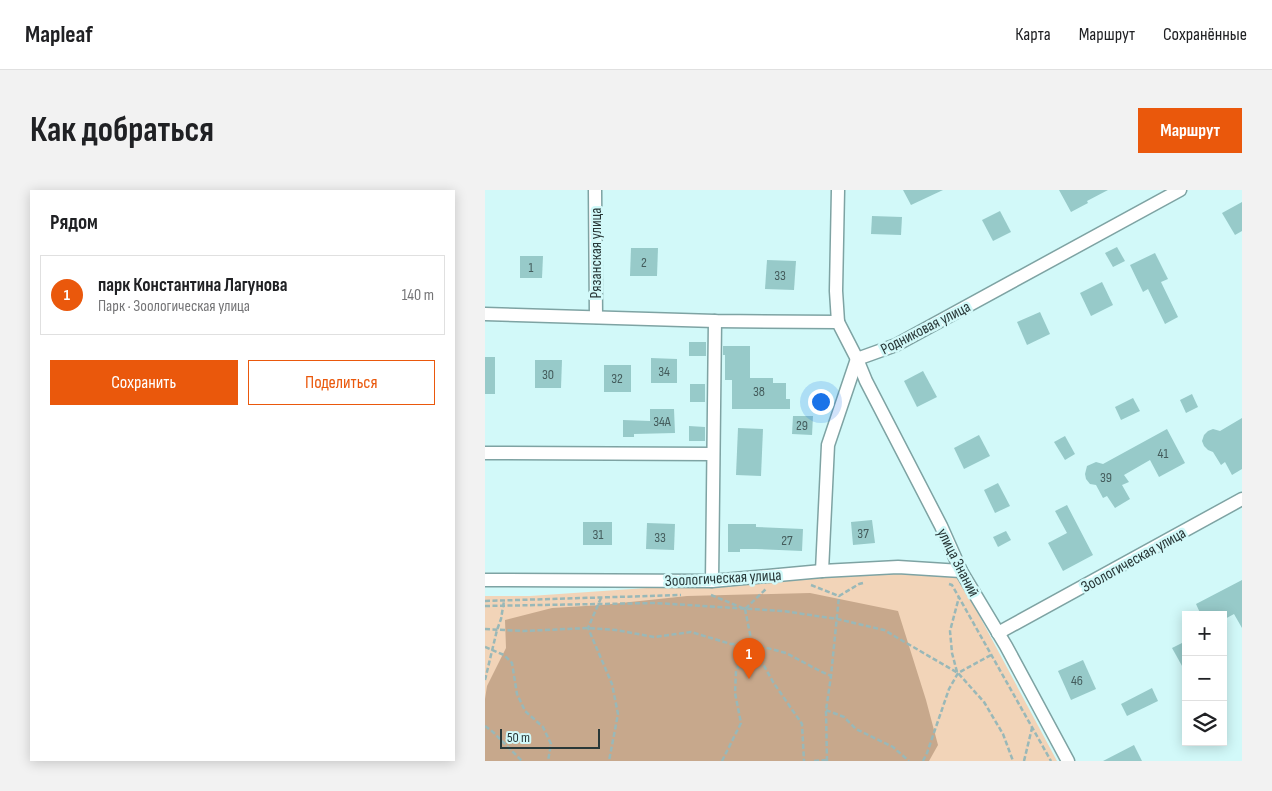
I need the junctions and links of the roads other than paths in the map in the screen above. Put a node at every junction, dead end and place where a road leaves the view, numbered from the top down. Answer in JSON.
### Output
{"nodes":[{"id":1,"x":595,"y":190,"type":"edge"},
{"id":2,"x":838,"y":190,"type":"edge"},
{"id":3,"x":1179,"y":190,"type":"edge"},
{"id":4,"x":485,"y":314,"type":"edge"},
{"id":5,"x":596,"y":317,"type":"junction"},
{"id":6,"x":715,"y":321,"type":"junction"},
{"id":7,"x":838,"y":322,"type":"junction"},
{"id":8,"x":857,"y":359,"type":"junction"},
{"id":9,"x":485,"y":453,"type":"edge"},
{"id":10,"x":713,"y":454,"type":"junction"},
{"id":11,"x":1242,"y":500,"type":"edge"},
{"id":12,"x":822,"y":571,"type":"junction"},
{"id":13,"x":961,"y":572,"type":"junction"},
{"id":14,"x":485,"y":580,"type":"edge"},
{"id":15,"x":712,"y":581,"type":"junction"},
{"id":16,"x":998,"y":633,"type":"junction"},
{"id":17,"x":1068,"y":761,"type":"edge"}],
"edges":[{"from":1,"to":5,"type":"street","name":"Рязанская улица"},
{"from":2,"to":7,"type":"street"},
{"from":3,"to":8,"type":"street","name":"Родниковая улица"},
{"from":4,"to":5,"type":"street"},
{"from":5,"to":6,"type":"street"},
{"from":6,"to":7,"type":"street"},
{"from":6,"to":10,"type":"street"},
{"from":7,"to":8,"type":"street"},
{"from":8,"to":12,"type":"street"},
{"from":8,"to":13,"type":"street","name":"улица Знаний"},
{"from":9,"to":10,"type":"street"},
{"from":10,"to":15,"type":"street"},
{"from":11,"to":16,"type":"street","name":"Зоологическая улица"},
{"from":12,"to":13,"type":"street","name":"Зоологическая улица"},
{"from":12,"to":15,"type":"street","name":"Зоологическая улица"},
{"from":13,"to":16,"type":"street","name":"улица Знаний"},
{"from":14,"to":15,"type":"street","name":"Зоологическая улица"},
{"from":16,"to":17,"type":"street","name":"улица Знаний"}]}
